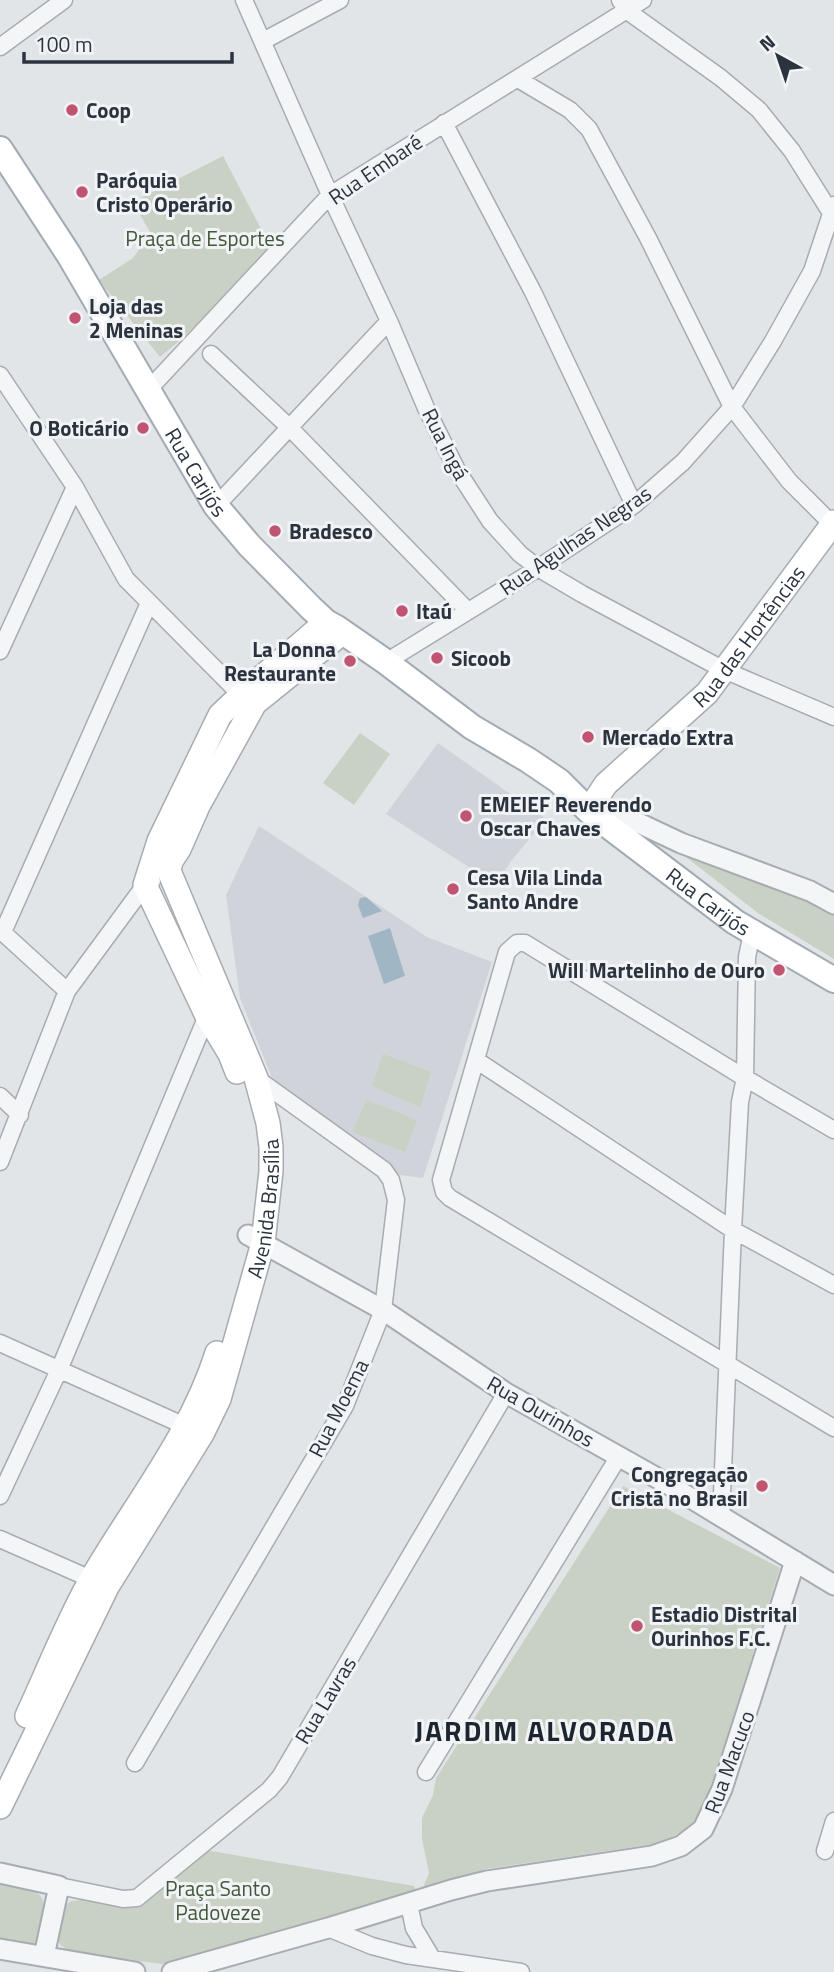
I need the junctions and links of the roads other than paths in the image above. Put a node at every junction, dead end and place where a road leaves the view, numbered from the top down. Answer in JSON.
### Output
{"nodes":[{"id":1,"x":64,"y":0,"type":"edge"},
{"id":2,"x":244,"y":0,"type":"edge"},
{"id":3,"x":340,"y":0,"type":"edge"},
{"id":4,"x":643,"y":0,"type":"edge"},
{"id":5,"x":623,"y":5,"type":"edge"},
{"id":6,"x":263,"y":41,"type":"junction"},
{"id":7,"x":0,"y":47,"type":"edge"},
{"id":8,"x":518,"y":79,"type":"junction"},
{"id":9,"x":444,"y":123,"type":"junction"},
{"id":10,"x":0,"y":149,"type":"edge"},
{"id":11,"x":330,"y":195,"type":"junction"},
{"id":12,"x":833,"y":209,"type":"edge"},
{"id":13,"x":389,"y":321,"type":"junction"},
{"id":14,"x":211,"y":355,"type":"dead end"},
{"id":15,"x":0,"y":375,"type":"edge"},
{"id":16,"x":149,"y":389,"type":"junction"},
{"id":17,"x":732,"y":407,"type":"junction"},
{"id":18,"x":289,"y":428,"type":"junction"},
{"id":19,"x":75,"y":487,"type":"junction"},
{"id":20,"x":634,"y":505,"type":"junction"},
{"id":21,"x":216,"y":506,"type":"junction"},
{"id":22,"x":833,"y":524,"type":"edge"},
{"id":23,"x":538,"y":568,"type":"junction"},
{"id":24,"x":149,"y":603,"type":"junction"},
{"id":25,"x":468,"y":611,"type":"junction"},
{"id":26,"x":334,"y":628,"type":"junction"},
{"id":27,"x":0,"y":651,"type":"edge"},
{"id":28,"x":386,"y":662,"type":"junction"},
{"id":29,"x":724,"y":670,"type":"junction"},
{"id":30,"x":248,"y":699,"type":"junction"},
{"id":31,"x":834,"y":717,"type":"edge"},
{"id":32,"x":592,"y":807,"type":"junction"},
{"id":33,"x":169,"y":871,"type":"junction"},
{"id":34,"x":145,"y":885,"type":"junction"},
{"id":35,"x":834,"y":904,"type":"edge"},
{"id":36,"x":1,"y":931,"type":"edge"},
{"id":37,"x":752,"y":933,"type":"junction"},
{"id":38,"x":834,"y":980,"type":"edge"},
{"id":39,"x":219,"y":990,"type":"junction"},
{"id":40,"x":67,"y":991,"type":"junction"},
{"id":41,"x":207,"y":1016,"type":"junction"},
{"id":42,"x":197,"y":1044,"type":"junction"},
{"id":43,"x":230,"y":1054,"type":"junction"},
{"id":44,"x":476,"y":1060,"type":"junction"},
{"id":45,"x":745,"y":1078,"type":"junction"},
{"id":46,"x":256,"y":1079,"type":"junction"},
{"id":47,"x":0,"y":1096,"type":"edge"},
{"id":48,"x":20,"y":1115,"type":"junction"},
{"id":49,"x":834,"y":1130,"type":"edge"},
{"id":50,"x":0,"y":1162,"type":"edge"},
{"id":51,"x":733,"y":1230,"type":"junction"},
{"id":52,"x":255,"y":1239,"type":"junction"},
{"id":53,"x":834,"y":1285,"type":"edge"},
{"id":54,"x":383,"y":1310,"type":"junction"},
{"id":55,"x":0,"y":1343,"type":"edge"},
{"id":56,"x":729,"y":1367,"type":"junction"},
{"id":57,"x":60,"y":1370,"type":"junction"},
{"id":58,"x":506,"y":1393,"type":"junction"},
{"id":59,"x":834,"y":1428,"type":"edge"},
{"id":60,"x":194,"y":1430,"type":"junction"},
{"id":61,"x":619,"y":1456,"type":"junction"},
{"id":62,"x":0,"y":1496,"type":"edge"},
{"id":63,"x":721,"y":1518,"type":"junction"},
{"id":64,"x":0,"y":1539,"type":"edge"},
{"id":65,"x":795,"y":1561,"type":"junction"},
{"id":66,"x":99,"y":1583,"type":"junction"},
{"id":67,"x":834,"y":1585,"type":"edge"},
{"id":68,"x":135,"y":1763,"type":"dead end"},
{"id":69,"x":0,"y":1772,"type":"edge"},
{"id":70,"x":426,"y":1772,"type":"dead end"},
{"id":71,"x":0,"y":1807,"type":"edge"},
{"id":72,"x":834,"y":1821,"type":"edge"},
{"id":73,"x":825,"y":1851,"type":"dead end"},
{"id":74,"x":0,"y":1873,"type":"edge"},
{"id":75,"x":59,"y":1886,"type":"junction"},
{"id":76,"x":409,"y":1903,"type":"junction"},
{"id":77,"x":328,"y":1928,"type":"junction"},
{"id":78,"x":0,"y":1949,"type":"edge"},
{"id":79,"x":44,"y":1956,"type":"junction"},
{"id":80,"x":432,"y":1958,"type":"junction"},
{"id":81,"x":200,"y":1969,"type":"edge"},
{"id":82,"x":135,"y":1972,"type":"edge"},
{"id":83,"x":172,"y":1972,"type":"edge"},
{"id":84,"x":521,"y":1972,"type":"edge"}],
"edges":[{"from":1,"to":7,"type":"street"},
{"from":2,"to":6,"type":"street","name":"Rua Ingá"},
{"from":3,"to":6,"type":"street"},
{"from":4,"to":5,"type":"street","name":"Rua Embaré"},
{"from":5,"to":8,"type":"street","name":"Rua Embaré"},
{"from":5,"to":12,"type":"street"},
{"from":6,"to":11,"type":"street","name":"Rua Ingá"},
{"from":8,"to":9,"type":"street","name":"Rua Embaré"},
{"from":8,"to":17,"type":"street"},
{"from":9,"to":11,"type":"street","name":"Rua Embaré"},
{"from":9,"to":20,"type":"street"},
{"from":10,"to":16,"type":"main road","name":"Rua Carijós"},
{"from":11,"to":13,"type":"street","name":"Rua Ingá"},
{"from":11,"to":16,"type":"street","name":"Rua Embaré"},
{"from":12,"to":17,"type":"street","name":"Rua Agulhas Negras"},
{"from":13,"to":18,"type":"street"},
{"from":13,"to":23,"type":"street","name":"Rua Ingá"},
{"from":14,"to":18,"type":"street"},
{"from":15,"to":19,"type":"street"},
{"from":16,"to":21,"type":"main road","name":"Rua Carijós"},
{"from":17,"to":20,"type":"street","name":"Rua Agulhas Negras"},
{"from":17,"to":22,"type":"street"},
{"from":18,"to":21,"type":"street"},
{"from":18,"to":25,"type":"street"},
{"from":19,"to":24,"type":"street"},
{"from":19,"to":27,"type":"street"},
{"from":20,"to":23,"type":"street","name":"Rua Agulhas Negras"},
{"from":21,"to":26,"type":"main road","name":"Rua Carijós"},
{"from":22,"to":29,"type":"main road","name":"Rua das Hortências"},
{"from":23,"to":25,"type":"street","name":"Rua Agulhas Negras"},
{"from":23,"to":29,"type":"street","name":"Rua Ingá"},
{"from":24,"to":30,"type":"street"},
{"from":24,"to":36,"type":"street"},
{"from":25,"to":28,"type":"street","name":"Rua Agulhas Negras"},
{"from":26,"to":28,"type":"main road","name":"Rua Carijós"},
{"from":26,"to":30,"type":"main road"},
{"from":28,"to":32,"type":"main road","name":"Rua Carijós"},
{"from":29,"to":31,"type":"street","name":"Rua Ingá"},
{"from":29,"to":32,"type":"main road","name":"Rua das Hortências"},
{"from":30,"to":33,"type":"main road"},
{"from":30,"to":34,"type":"main road"},
{"from":32,"to":35,"type":"street","name":"Rua Carijós"},
{"from":32,"to":37,"type":"main road","name":"Rua Carijós"},
{"from":33,"to":34,"type":"street"},
{"from":33,"to":39,"type":"main road","name":"Avenida Brasília"},
{"from":34,"to":40,"type":"street"},
{"from":34,"to":41,"type":"main road","name":"Avenida Brasília"},
{"from":36,"to":40,"type":"street"},
{"from":37,"to":38,"type":"main road","name":"Rua Carijós"},
{"from":37,"to":45,"type":"street"},
{"from":39,"to":41,"type":"street"},
{"from":39,"to":46,"type":"main road","name":"Avenida Brasília"},
{"from":40,"to":48,"type":"street"},
{"from":41,"to":42,"type":"street"},
{"from":41,"to":43,"type":"main road","name":"Avenida Brasília"},
{"from":42,"to":43,"type":"street"},
{"from":42,"to":57,"type":"street"},
{"from":43,"to":52,"type":"main road","name":"Avenida Brasília"},
{"from":44,"to":45,"type":"street"},
{"from":44,"to":51,"type":"street"},
{"from":44,"to":56,"type":"street"},
{"from":45,"to":49,"type":"street"},
{"from":45,"to":51,"type":"street"},
{"from":46,"to":52,"type":"main road","name":"Avenida Brasília"},
{"from":46,"to":54,"type":"street","name":"Rua Moema"},
{"from":47,"to":48,"type":"street"},
{"from":48,"to":50,"type":"street"},
{"from":51,"to":53,"type":"street"},
{"from":51,"to":56,"type":"street"},
{"from":52,"to":54,"type":"street","name":"Rua Ourinhos"},
{"from":52,"to":60,"type":"main road","name":"Avenida Brasília"},
{"from":54,"to":58,"type":"street","name":"Rua Ourinhos"},
{"from":54,"to":68,"type":"street","name":"Rua Moema"},
{"from":55,"to":57,"type":"street"},
{"from":56,"to":59,"type":"street"},
{"from":56,"to":63,"type":"street"},
{"from":57,"to":60,"type":"street"},
{"from":57,"to":62,"type":"street"},
{"from":58,"to":61,"type":"street","name":"Rua Ourinhos"},
{"from":58,"to":75,"type":"street","name":"Rua Lavras"},
{"from":60,"to":66,"type":"main road","name":"Avenida Brasília"},
{"from":61,"to":63,"type":"street","name":"Rua Ourinhos"},
{"from":61,"to":70,"type":"street"},
{"from":63,"to":65,"type":"street","name":"Rua Ourinhos"},
{"from":64,"to":66,"type":"street"},
{"from":65,"to":67,"type":"street","name":"Rua Ourinhos"},
{"from":65,"to":76,"type":"street","name":"Rua Macuco"},
{"from":66,"to":69,"type":"main road","name":"Avenida Brasília"},
{"from":66,"to":71,"type":"main road","name":"Avenida Brasília"},
{"from":72,"to":73,"type":"street"},
{"from":74,"to":75,"type":"street","name":"Rua Lavras"},
{"from":75,"to":79,"type":"street"},
{"from":76,"to":77,"type":"street","name":"Rua Macuco"},
{"from":76,"to":80,"type":"street"},
{"from":77,"to":80,"type":"street"},
{"from":77,"to":81,"type":"street","name":"Rua Macuco"},
{"from":78,"to":79,"type":"street"},
{"from":79,"to":82,"type":"street"},
{"from":80,"to":84,"type":"street"},
{"from":81,"to":83,"type":"street","name":"Rua Macuco"}]}
